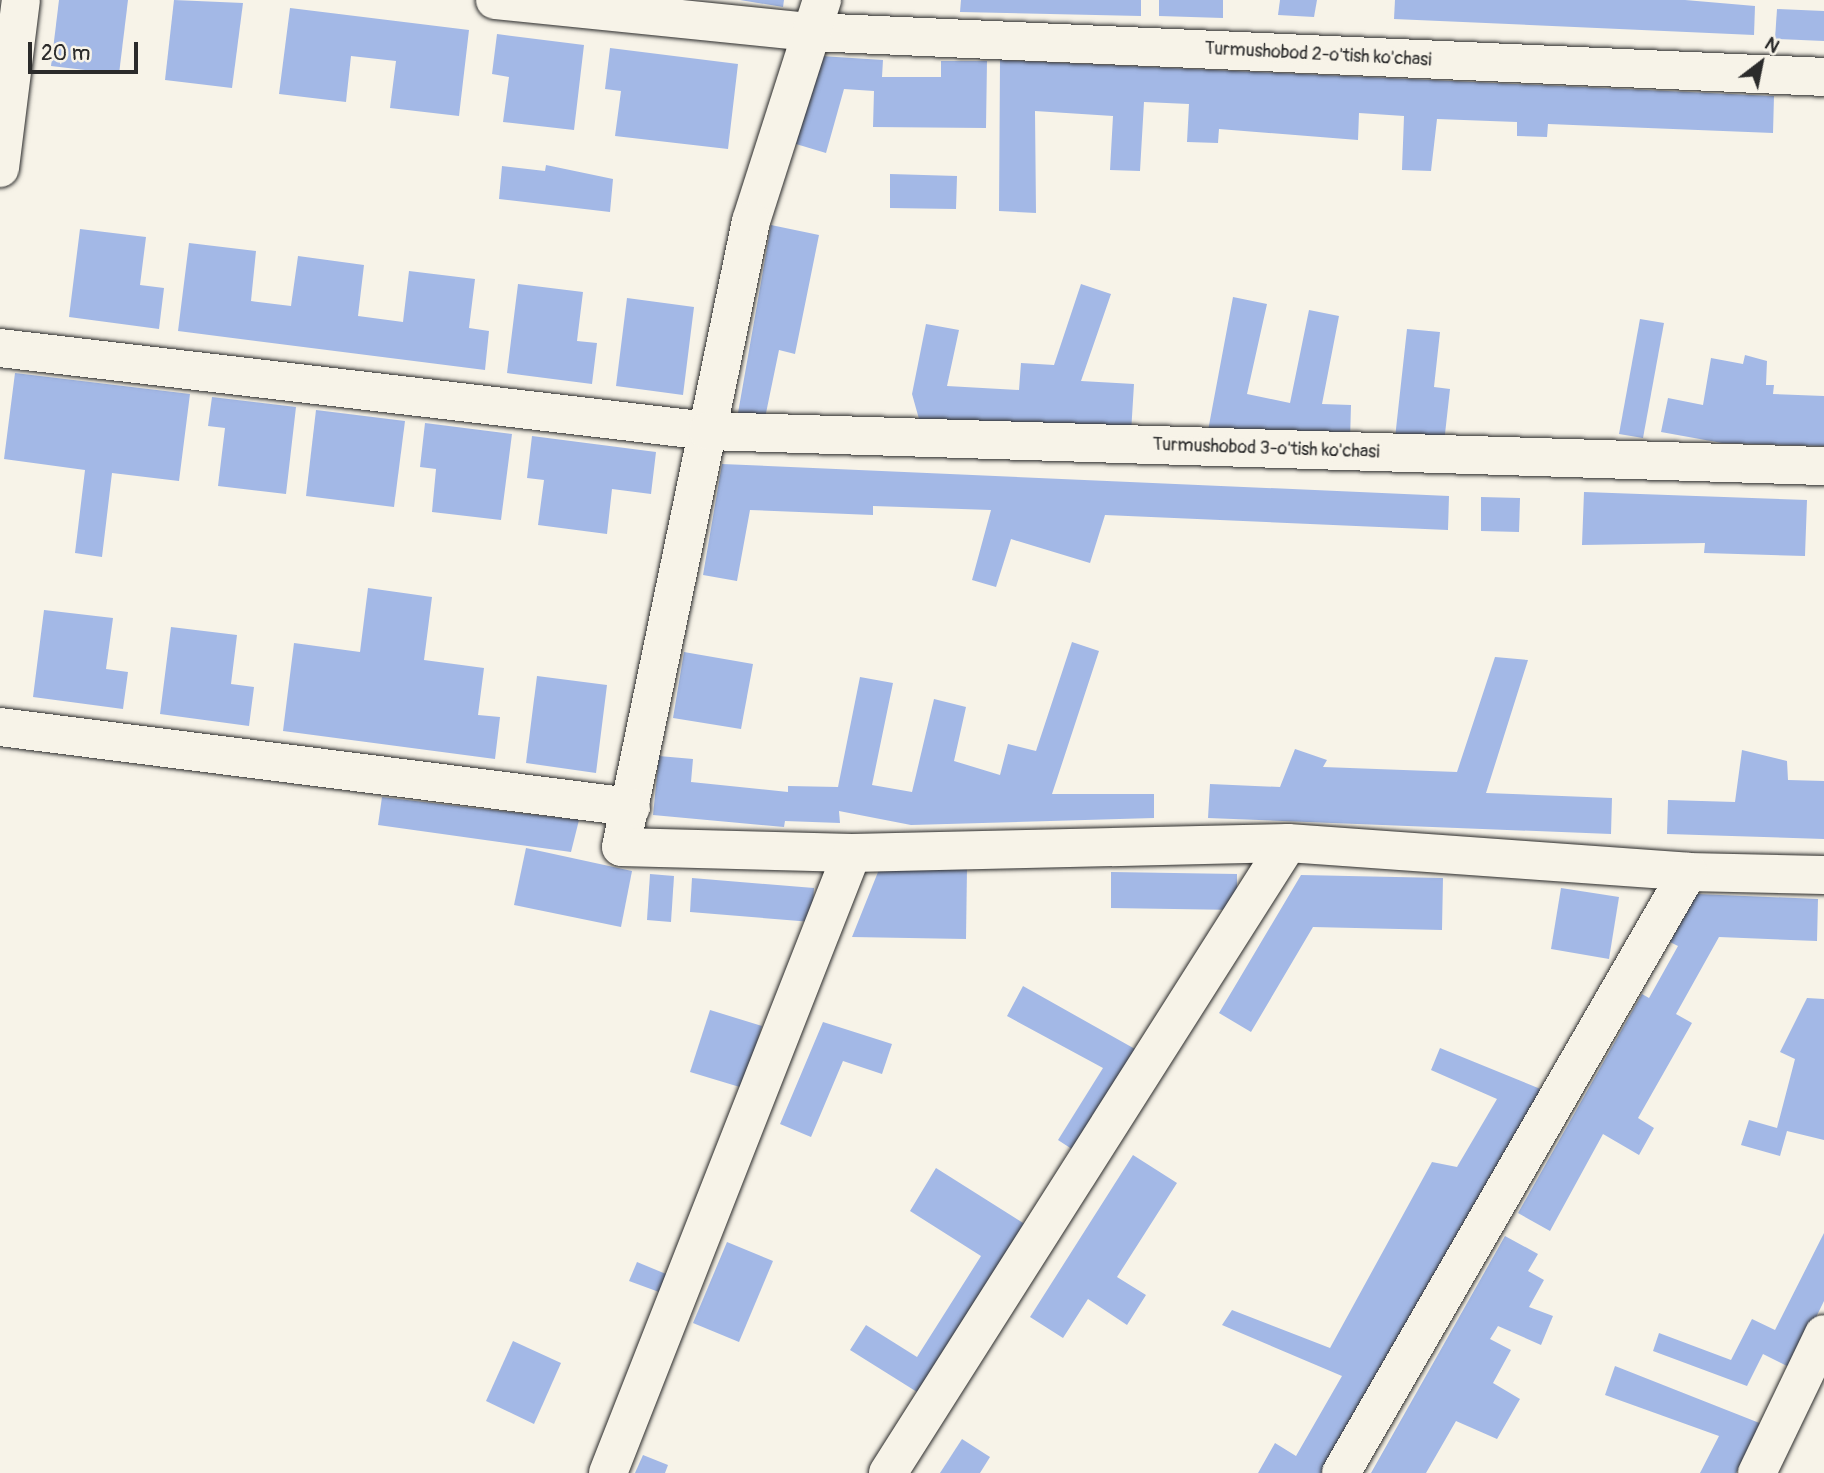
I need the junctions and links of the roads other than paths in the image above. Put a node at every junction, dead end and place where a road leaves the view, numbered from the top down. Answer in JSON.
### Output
{"nodes":[{"id":1,"x":21,"y":0,"type":"edge"},
{"id":2,"x":495,"y":0,"type":"edge"},
{"id":3,"x":817,"y":16,"type":"edge"},
{"id":4,"x":1824,"y":78,"type":"edge"},
{"id":5,"x":0,"y":168,"type":"edge"},
{"id":6,"x":0,"y":348,"type":"edge"},
{"id":7,"x":708,"y":431,"type":"junction"},
{"id":8,"x":1824,"y":467,"type":"edge"},
{"id":9,"x":0,"y":727,"type":"edge"},
{"id":10,"x":631,"y":807,"type":"junction"},
{"id":11,"x":1288,"y":843,"type":"junction"},
{"id":12,"x":852,"y":853,"type":"junction"},
{"id":13,"x":1688,"y":872,"type":"junction"},
{"id":14,"x":1824,"y":875,"type":"edge"},
{"id":15,"x":1824,"y":1334,"type":"edge"},
{"id":16,"x":608,"y":1473,"type":"edge"},
{"id":17,"x":888,"y":1473,"type":"edge"},
{"id":18,"x":1341,"y":1473,"type":"edge"},
{"id":19,"x":1757,"y":1473,"type":"edge"}],
"edges":[{"from":1,"to":5,"type":"street"},
{"from":2,"to":3,"type":"street","name":"Turmushobod 2-o'tish ko'chasi"},
{"from":3,"to":4,"type":"street","name":"Turmushobod 2-o'tish ko'chasi"},
{"from":3,"to":7,"type":"street"},
{"from":6,"to":7,"type":"street","name":"Turmushobod 3-o'tish ko'chasi"},
{"from":7,"to":8,"type":"street","name":"Turmushobod 3-o'tish ko'chasi"},
{"from":7,"to":10,"type":"street"},
{"from":9,"to":10,"type":"street"},
{"from":10,"to":12,"type":"street"},
{"from":11,"to":12,"type":"street"},
{"from":11,"to":13,"type":"street"},
{"from":11,"to":17,"type":"street"},
{"from":12,"to":16,"type":"street"},
{"from":13,"to":14,"type":"street"},
{"from":13,"to":18,"type":"street"},
{"from":15,"to":19,"type":"street"}]}
